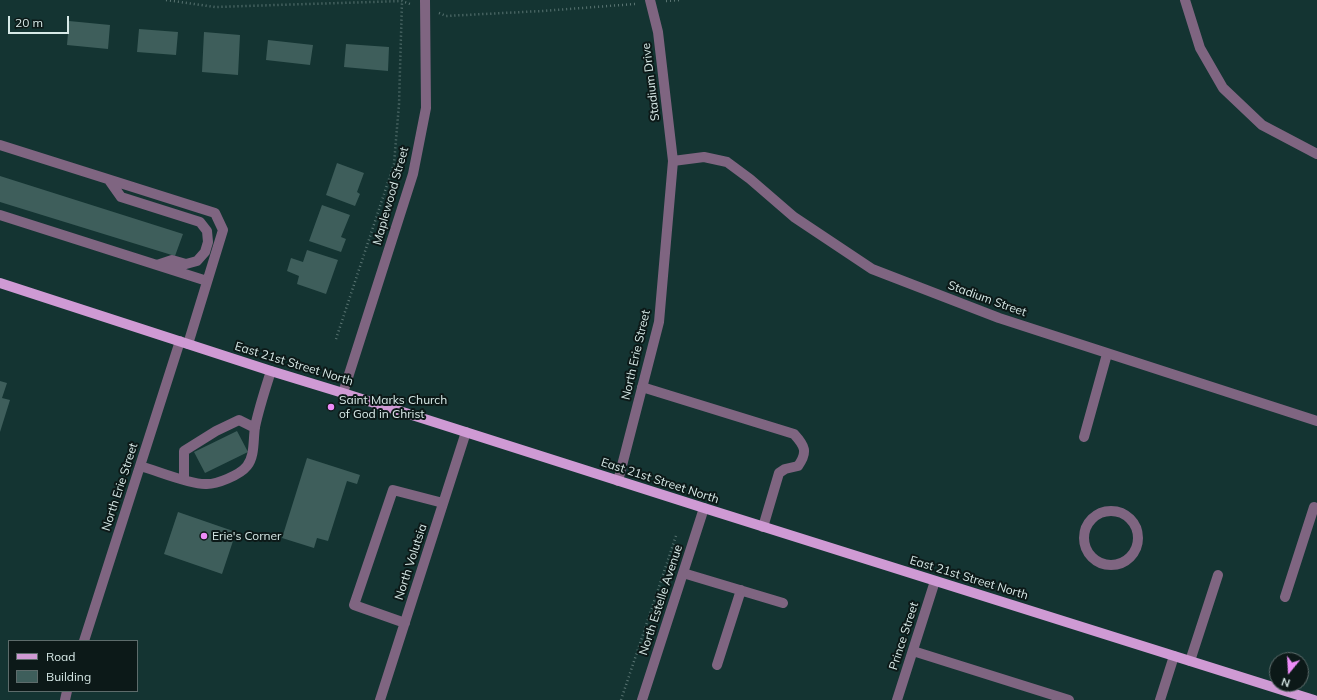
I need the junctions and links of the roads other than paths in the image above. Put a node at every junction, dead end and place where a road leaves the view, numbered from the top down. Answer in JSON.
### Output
{"nodes":[{"id":1,"x":425,"y":0,"type":"edge"},
{"id":2,"x":650,"y":0,"type":"edge"},
{"id":3,"x":1185,"y":0,"type":"edge"},
{"id":4,"x":0,"y":146,"type":"edge"},
{"id":5,"x":1317,"y":154,"type":"edge"},
{"id":6,"x":673,"y":161,"type":"junction"},
{"id":7,"x":109,"y":180,"type":"junction"},
{"id":8,"x":0,"y":215,"type":"edge"},
{"id":9,"x":157,"y":265,"type":"junction"},
{"id":10,"x":208,"y":281,"type":"junction"},
{"id":11,"x":0,"y":283,"type":"edge"},
{"id":12,"x":184,"y":342,"type":"junction"},
{"id":13,"x":1107,"y":354,"type":"junction"},
{"id":14,"x":271,"y":371,"type":"junction"},
{"id":15,"x":642,"y":387,"type":"junction"},
{"id":16,"x":343,"y":393,"type":"junction"},
{"id":17,"x":1317,"y":421,"type":"edge"},
{"id":18,"x":255,"y":428,"type":"junction"},
{"id":19,"x":466,"y":432,"type":"junction"},
{"id":20,"x":1084,"y":437,"type":"dead end"},
{"id":21,"x":140,"y":466,"type":"junction"},
{"id":22,"x":184,"y":480,"type":"junction"},
{"id":23,"x":618,"y":481,"type":"junction"},
{"id":24,"x":443,"y":503,"type":"junction"},
{"id":25,"x":1314,"y":507,"type":"dead end"},
{"id":26,"x":704,"y":508,"type":"junction"},
{"id":27,"x":1132,"y":520,"type":"joint"},
{"id":28,"x":763,"y":527,"type":"junction"},
{"id":29,"x":683,"y":573,"type":"junction"},
{"id":30,"x":1218,"y":575,"type":"dead end"},
{"id":31,"x":935,"y":581,"type":"junction"},
{"id":32,"x":741,"y":590,"type":"junction"},
{"id":33,"x":1285,"y":597,"type":"dead end"},
{"id":34,"x":783,"y":603,"type":"dead end"},
{"id":35,"x":405,"y":623,"type":"junction"},
{"id":36,"x":84,"y":640,"type":"edge"},
{"id":37,"x":912,"y":651,"type":"junction"},
{"id":38,"x":1174,"y":656,"type":"junction"},
{"id":39,"x":1190,"y":661,"type":"junction"},
{"id":40,"x":718,"y":665,"type":"dead end"},
{"id":41,"x":380,"y":700,"type":"edge"},
{"id":42,"x":642,"y":700,"type":"edge"},
{"id":43,"x":897,"y":700,"type":"edge"},
{"id":44,"x":1069,"y":700,"type":"edge"},
{"id":45,"x":1160,"y":700,"type":"edge"},
{"id":46,"x":1314,"y":700,"type":"edge"}],
"edges":[{"from":1,"to":16,"type":"street","name":"Maplewood Street"},
{"from":2,"to":6,"type":"street","name":"Stadium Drive"},
{"from":3,"to":5,"type":"street"},
{"from":4,"to":7,"type":"street","name":"North Erie Street"},
{"from":6,"to":13,"type":"street","name":"Stadium Street"},
{"from":6,"to":15,"type":"street","name":"North Erie Street"},
{"from":7,"to":9,"type":"street"},
{"from":7,"to":10,"type":"street","name":"North Erie Street"},
{"from":8,"to":9,"type":"street"},
{"from":9,"to":10,"type":"street"},
{"from":10,"to":12,"type":"street","name":"North Erie Street"},
{"from":11,"to":12,"type":"main road","name":"East 21st Street North"},
{"from":12,"to":14,"type":"main road","name":"East 21st Street North"},
{"from":12,"to":21,"type":"street","name":"North Erie Street"},
{"from":13,"to":17,"type":"street","name":"Stadium Street"},
{"from":13,"to":20,"type":"street"},
{"from":14,"to":16,"type":"main road","name":"East 21st Street North"},
{"from":14,"to":18,"type":"street"},
{"from":15,"to":23,"type":"street","name":"North Erie Street"},
{"from":15,"to":28,"type":"street"},
{"from":16,"to":19,"type":"main road","name":"East 21st Street North"},
{"from":18,"to":22,"type":"street"},
{"from":18,"to":22,"type":"street"},
{"from":19,"to":23,"type":"main road","name":"East 21st Street North"},
{"from":19,"to":24,"type":"street","name":"North Volutsia"},
{"from":21,"to":22,"type":"street"},
{"from":21,"to":36,"type":"street","name":"North Erie Street"},
{"from":23,"to":26,"type":"main road","name":"East 21st Street North"},
{"from":24,"to":35,"type":"street","name":"North Volutsia"},
{"from":24,"to":35,"type":"street"},
{"from":25,"to":33,"type":"street"},
{"from":26,"to":28,"type":"main road","name":"East 21st Street North"},
{"from":26,"to":29,"type":"street","name":"North Estelle Avenue"},
{"from":27,"to":27,"type":"street"},
{"from":28,"to":31,"type":"main road","name":"East 21st Street North"},
{"from":29,"to":32,"type":"street"},
{"from":29,"to":42,"type":"street","name":"North Estelle Avenue"},
{"from":30,"to":39,"type":"street"},
{"from":31,"to":37,"type":"street","name":"Prince Street"},
{"from":31,"to":38,"type":"main road","name":"East 21st Street North"},
{"from":32,"to":34,"type":"street"},
{"from":32,"to":40,"type":"street"},
{"from":35,"to":41,"type":"street","name":"North Volutsia"},
{"from":37,"to":43,"type":"street","name":"Prince Street"},
{"from":37,"to":44,"type":"street"},
{"from":38,"to":39,"type":"main road","name":"East 21st Street North"},
{"from":38,"to":45,"type":"street"},
{"from":39,"to":46,"type":"main road","name":"East 21st Street North"}]}
